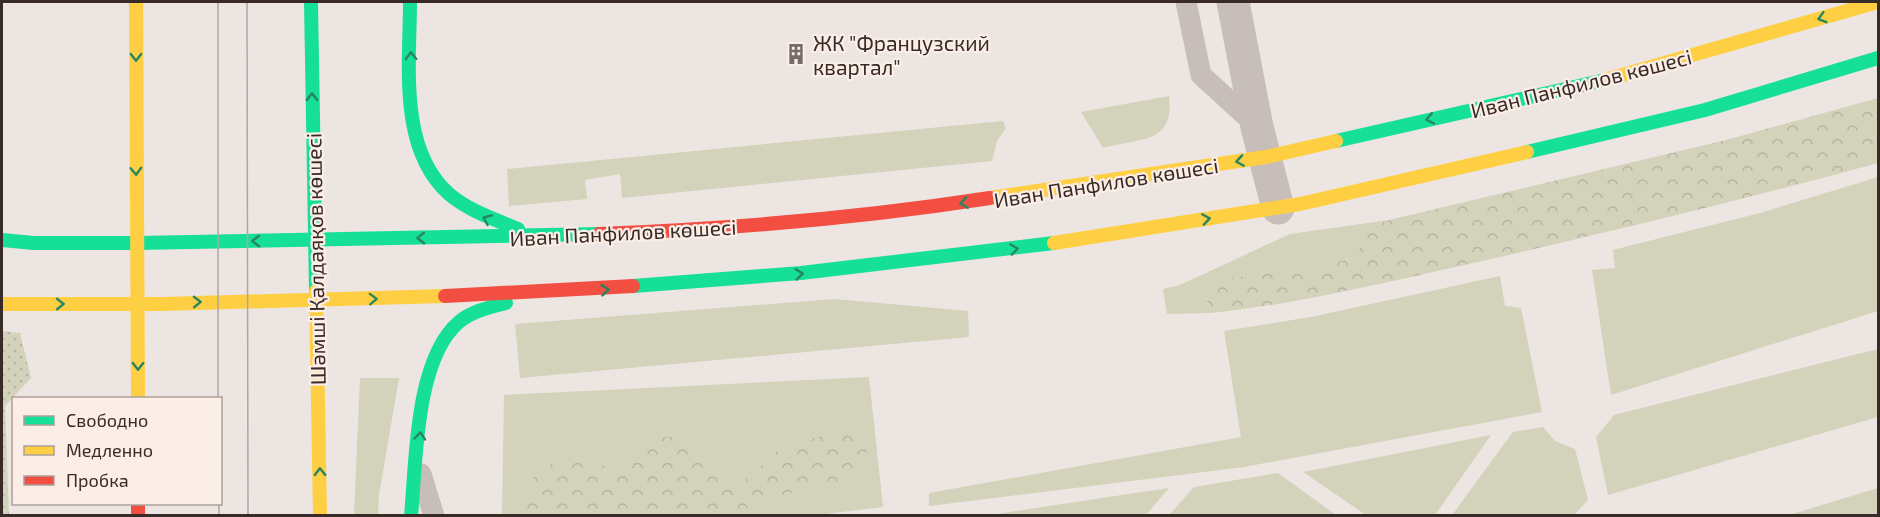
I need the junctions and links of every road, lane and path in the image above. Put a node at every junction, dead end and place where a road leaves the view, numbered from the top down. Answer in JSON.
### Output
{"nodes":[{"id":1,"x":136,"y":2,"type":"edge"},
{"id":2,"x":311,"y":2,"type":"edge"},
{"id":3,"x":410,"y":2,"type":"edge"},
{"id":4,"x":1186,"y":2,"type":"edge"},
{"id":5,"x":1233,"y":2,"type":"edge"},
{"id":6,"x":1878,"y":2,"type":"edge"},
{"id":7,"x":1878,"y":58,"type":"edge"},
{"id":8,"x":1257,"y":126,"type":"junction"},
{"id":9,"x":1266,"y":157,"type":"junction"},
{"id":10,"x":1278,"y":208,"type":"junction"},
{"id":11,"x":542,"y":237,"type":"junction"},
{"id":12,"x":314,"y":239,"type":"junction"},
{"id":13,"x":2,"y":240,"type":"edge"},
{"id":14,"x":138,"y":243,"type":"junction"},
{"id":15,"x":546,"y":294,"type":"junction"},
{"id":16,"x":315,"y":301,"type":"junction"},
{"id":17,"x":139,"y":303,"type":"junction"},
{"id":18,"x":2,"y":304,"type":"edge"},
{"id":19,"x":138,"y":397,"type":"edge"},
{"id":20,"x":418,"y":462,"type":"junction"},
{"id":21,"x":320,"y":516,"type":"edge"},
{"id":22,"x":411,"y":516,"type":"edge"},
{"id":23,"x":434,"y":516,"type":"edge"}],
"edges":[{"from":1,"to":14,"type":"street","one_way":true},
{"from":12,"to":2,"type":"street","name":"Шәмші Қалдаяқов көшесі","one_way":true},
{"from":11,"to":3,"type":"street","one_way":true},
{"from":4,"to":8,"type":"lane"},
{"from":5,"to":8,"type":"street"},
{"from":6,"to":9,"type":"street","name":"Иван Панфилов көшесі","one_way":true},
{"from":7,"to":10,"type":"street"},
{"from":8,"to":9,"type":"street"},
{"from":9,"to":10,"type":"street"},
{"from":9,"to":11,"type":"street","name":"Иван Панфилов көшесі","one_way":true},
{"from":15,"to":10,"type":"street","one_way":true},
{"from":11,"to":12,"type":"street","name":"Иван Панфилов көшесі","one_way":true},
{"from":12,"to":14,"type":"street","name":"Иван Панфилов көшесі","one_way":true},
{"from":12,"to":16,"type":"street","name":"Шәмші Қалдаяқов көшесі"},
{"from":13,"to":14,"type":"street","name":"Иван Панфилов көшесі"},
{"from":14,"to":17,"type":"street"},
{"from":16,"to":15,"type":"street","one_way":true},
{"from":20,"to":15,"type":"street","one_way":true},
{"from":17,"to":16,"type":"street","one_way":true},
{"from":21,"to":16,"type":"street","name":"Шәмші Қалдаяқов көшесі","one_way":true},
{"from":18,"to":17,"type":"street","one_way":true},
{"from":17,"to":19,"type":"street","one_way":true},
{"from":20,"to":22,"type":"street"},
{"from":20,"to":23,"type":"lane"}]}
